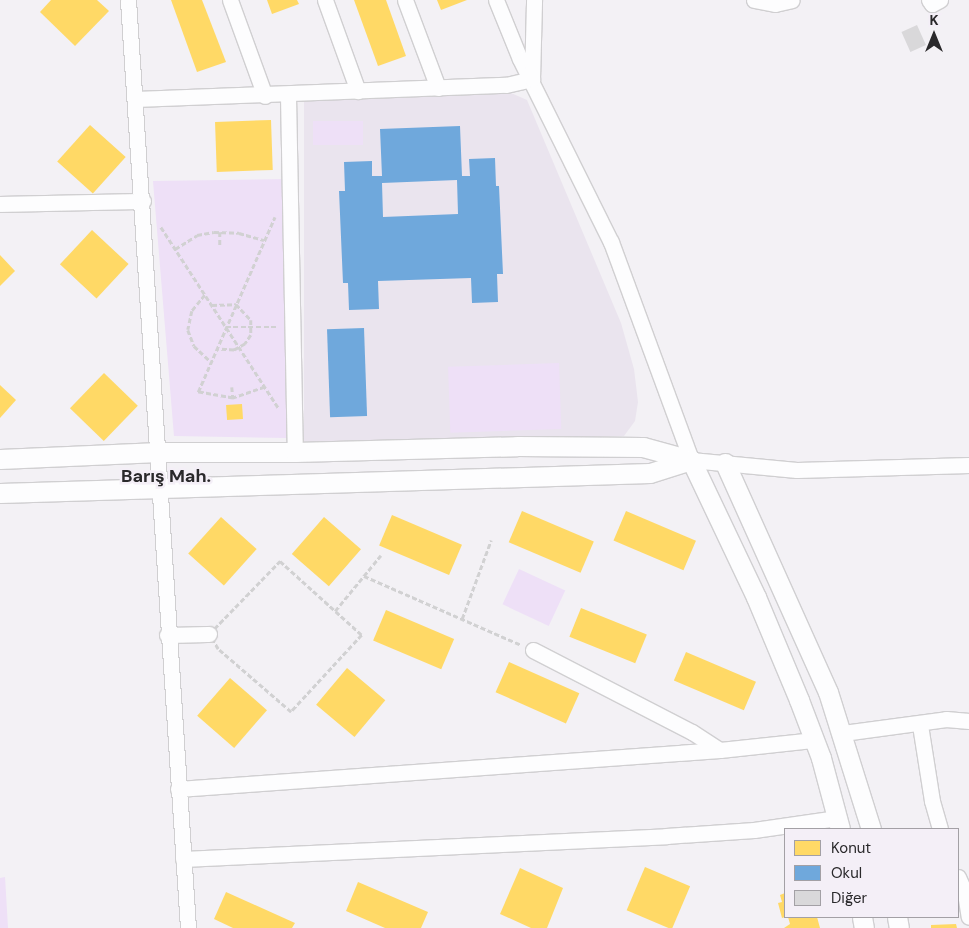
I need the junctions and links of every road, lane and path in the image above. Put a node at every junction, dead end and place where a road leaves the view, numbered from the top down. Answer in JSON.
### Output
{"nodes":[{"id":1,"x":128,"y":0,"type":"edge"},
{"id":2,"x":230,"y":0,"type":"edge"},
{"id":3,"x":325,"y":0,"type":"edge"},
{"id":4,"x":405,"y":0,"type":"edge"},
{"id":5,"x":496,"y":0,"type":"edge"},
{"id":6,"x":534,"y":0,"type":"edge"},
{"id":7,"x":754,"y":0,"type":"edge"},
{"id":8,"x":792,"y":0,"type":"edge"},
{"id":9,"x":929,"y":0,"type":"edge"},
{"id":10,"x":940,"y":0,"type":"edge"},
{"id":11,"x":532,"y":79,"type":"junction"},
{"id":12,"x":438,"y":88,"type":"junction"},
{"id":13,"x":358,"y":91,"type":"junction"},
{"id":14,"x":266,"y":96,"type":"junction"},
{"id":15,"x":288,"y":96,"type":"junction"},
{"id":16,"x":135,"y":99,"type":"junction"},
{"id":17,"x":143,"y":201,"type":"junction"},
{"id":18,"x":0,"y":204,"type":"edge"},
{"id":19,"x":279,"y":208,"type":"dead end"},
{"id":20,"x":161,"y":228,"type":"dead end"},
{"id":21,"x":220,"y":232,"type":"junction"},
{"id":22,"x":264,"y":240,"type":"junction"},
{"id":23,"x":220,"y":246,"type":"dead end"},
{"id":24,"x":175,"y":249,"type":"junction"},
{"id":25,"x":205,"y":295,"type":"junction"},
{"id":26,"x":236,"y":304,"type":"junction"},
{"id":27,"x":212,"y":305,"type":"junction"},
{"id":28,"x":292,"y":326,"type":"junction"},
{"id":29,"x":226,"y":327,"type":"junction"},
{"id":30,"x":252,"y":327,"type":"junction"},
{"id":31,"x":240,"y":348,"type":"junction"},
{"id":32,"x":217,"y":349,"type":"junction"},
{"id":33,"x":211,"y":362,"type":"junction"},
{"id":34,"x":232,"y":387,"type":"dead end"},
{"id":35,"x":265,"y":387,"type":"junction"},
{"id":36,"x":233,"y":398,"type":"junction"},
{"id":37,"x":294,"y":433,"type":"junction"},
{"id":38,"x":159,"y":452,"type":"junction"},
{"id":39,"x":295,"y":452,"type":"junction"},
{"id":40,"x":0,"y":458,"type":"edge"},
{"id":41,"x":691,"y":460,"type":"junction"},
{"id":42,"x":725,"y":463,"type":"junction"},
{"id":43,"x":969,"y":465,"type":"edge"},
{"id":44,"x":162,"y":487,"type":"junction"},
{"id":45,"x":0,"y":493,"type":"edge"},
{"id":46,"x":491,"y":540,"type":"dead end"},
{"id":47,"x":381,"y":555,"type":"dead end"},
{"id":48,"x":364,"y":576,"type":"junction"},
{"id":49,"x":335,"y":611,"type":"junction"},
{"id":50,"x":462,"y":619,"type":"junction"},
{"id":51,"x":209,"y":634,"type":"junction"},
{"id":52,"x":167,"y":635,"type":"junction"},
{"id":53,"x":533,"y":650,"type":"joint"},
{"id":54,"x":969,"y":720,"type":"edge"},
{"id":55,"x":920,"y":725,"type":"junction"},
{"id":56,"x":843,"y":733,"type":"junction"},
{"id":57,"x":814,"y":740,"type":"junction"},
{"id":58,"x":720,"y":750,"type":"junction"},
{"id":59,"x":178,"y":789,"type":"junction"},
{"id":60,"x":838,"y":823,"type":"edge"},
{"id":61,"x":805,"y":826,"type":"edge"},
{"id":62,"x":871,"y":828,"type":"edge"},
{"id":63,"x":940,"y":828,"type":"edge"},
{"id":64,"x":183,"y":859,"type":"junction"},
{"id":65,"x":967,"y":887,"type":"edge"},
{"id":66,"x":969,"y":917,"type":"edge"},
{"id":67,"x":188,"y":928,"type":"edge"}],
"edges":[{"from":1,"to":16,"type":"street"},
{"from":2,"to":14,"type":"street"},
{"from":3,"to":13,"type":"street"},
{"from":4,"to":12,"type":"street"},
{"from":5,"to":11,"type":"street"},
{"from":6,"to":11,"type":"street"},
{"from":7,"to":8,"type":"street"},
{"from":9,"to":10,"type":"street"},
{"from":11,"to":12,"type":"street"},
{"from":11,"to":41,"type":"street"},
{"from":12,"to":13,"type":"street"},
{"from":13,"to":15,"type":"street"},
{"from":14,"to":15,"type":"street"},
{"from":14,"to":16,"type":"street"},
{"from":15,"to":28,"type":"street"},
{"from":16,"to":17,"type":"street"},
{"from":17,"to":18,"type":"street"},
{"from":17,"to":38,"type":"street"},
{"from":19,"to":22,"type":"path"},
{"from":20,"to":24,"type":"path"},
{"from":21,"to":22,"type":"path"},
{"from":21,"to":23,"type":"path"},
{"from":21,"to":24,"type":"path"},
{"from":22,"to":26,"type":"path"},
{"from":24,"to":25,"type":"path"},
{"from":25,"to":27,"type":"path"},
{"from":25,"to":33,"type":"path"},
{"from":26,"to":27,"type":"path"},
{"from":26,"to":29,"type":"path"},
{"from":26,"to":30,"type":"path"},
{"from":27,"to":29,"type":"path"},
{"from":28,"to":30,"type":"path"},
{"from":28,"to":37,"type":"street"},
{"from":29,"to":30,"type":"path"},
{"from":29,"to":31,"type":"path"},
{"from":29,"to":32,"type":"path"},
{"from":30,"to":31,"type":"path"},
{"from":31,"to":32,"type":"path"},
{"from":31,"to":35,"type":"path"},
{"from":32,"to":33,"type":"path"},
{"from":33,"to":36,"type":"path"},
{"from":34,"to":36,"type":"path"},
{"from":35,"to":36,"type":"path"},
{"from":35,"to":37,"type":"path"},
{"from":37,"to":39,"type":"street"},
{"from":38,"to":39,"type":"main road"},
{"from":38,"to":40,"type":"main road"},
{"from":38,"to":44,"type":"street"},
{"from":39,"to":41,"type":"main road"},
{"from":41,"to":42,"type":"street"},
{"from":41,"to":44,"type":"main road"},
{"from":41,"to":57,"type":"main road"},
{"from":42,"to":43,"type":"street"},
{"from":42,"to":56,"type":"main road"},
{"from":44,"to":45,"type":"main road"},
{"from":44,"to":52,"type":"street"},
{"from":46,"to":50,"type":"path"},
{"from":47,"to":48,"type":"path"},
{"from":48,"to":49,"type":"path"},
{"from":48,"to":50,"type":"path"},
{"from":49,"to":51,"type":"path"},
{"from":49,"to":51,"type":"path"},
{"from":50,"to":53,"type":"path"},
{"from":51,"to":52,"type":"street"},
{"from":52,"to":59,"type":"street"},
{"from":53,"to":58,"type":"street"},
{"from":54,"to":55,"type":"street"},
{"from":55,"to":56,"type":"street"},
{"from":55,"to":63,"type":"street"},
{"from":56,"to":62,"type":"main road"},
{"from":57,"to":58,"type":"street"},
{"from":57,"to":60,"type":"main road"},
{"from":58,"to":59,"type":"street"},
{"from":59,"to":64,"type":"street"},
{"from":60,"to":61,"type":"street"},
{"from":61,"to":64,"type":"street"},
{"from":64,"to":67,"type":"street"},
{"from":65,"to":66,"type":"street"}]}
